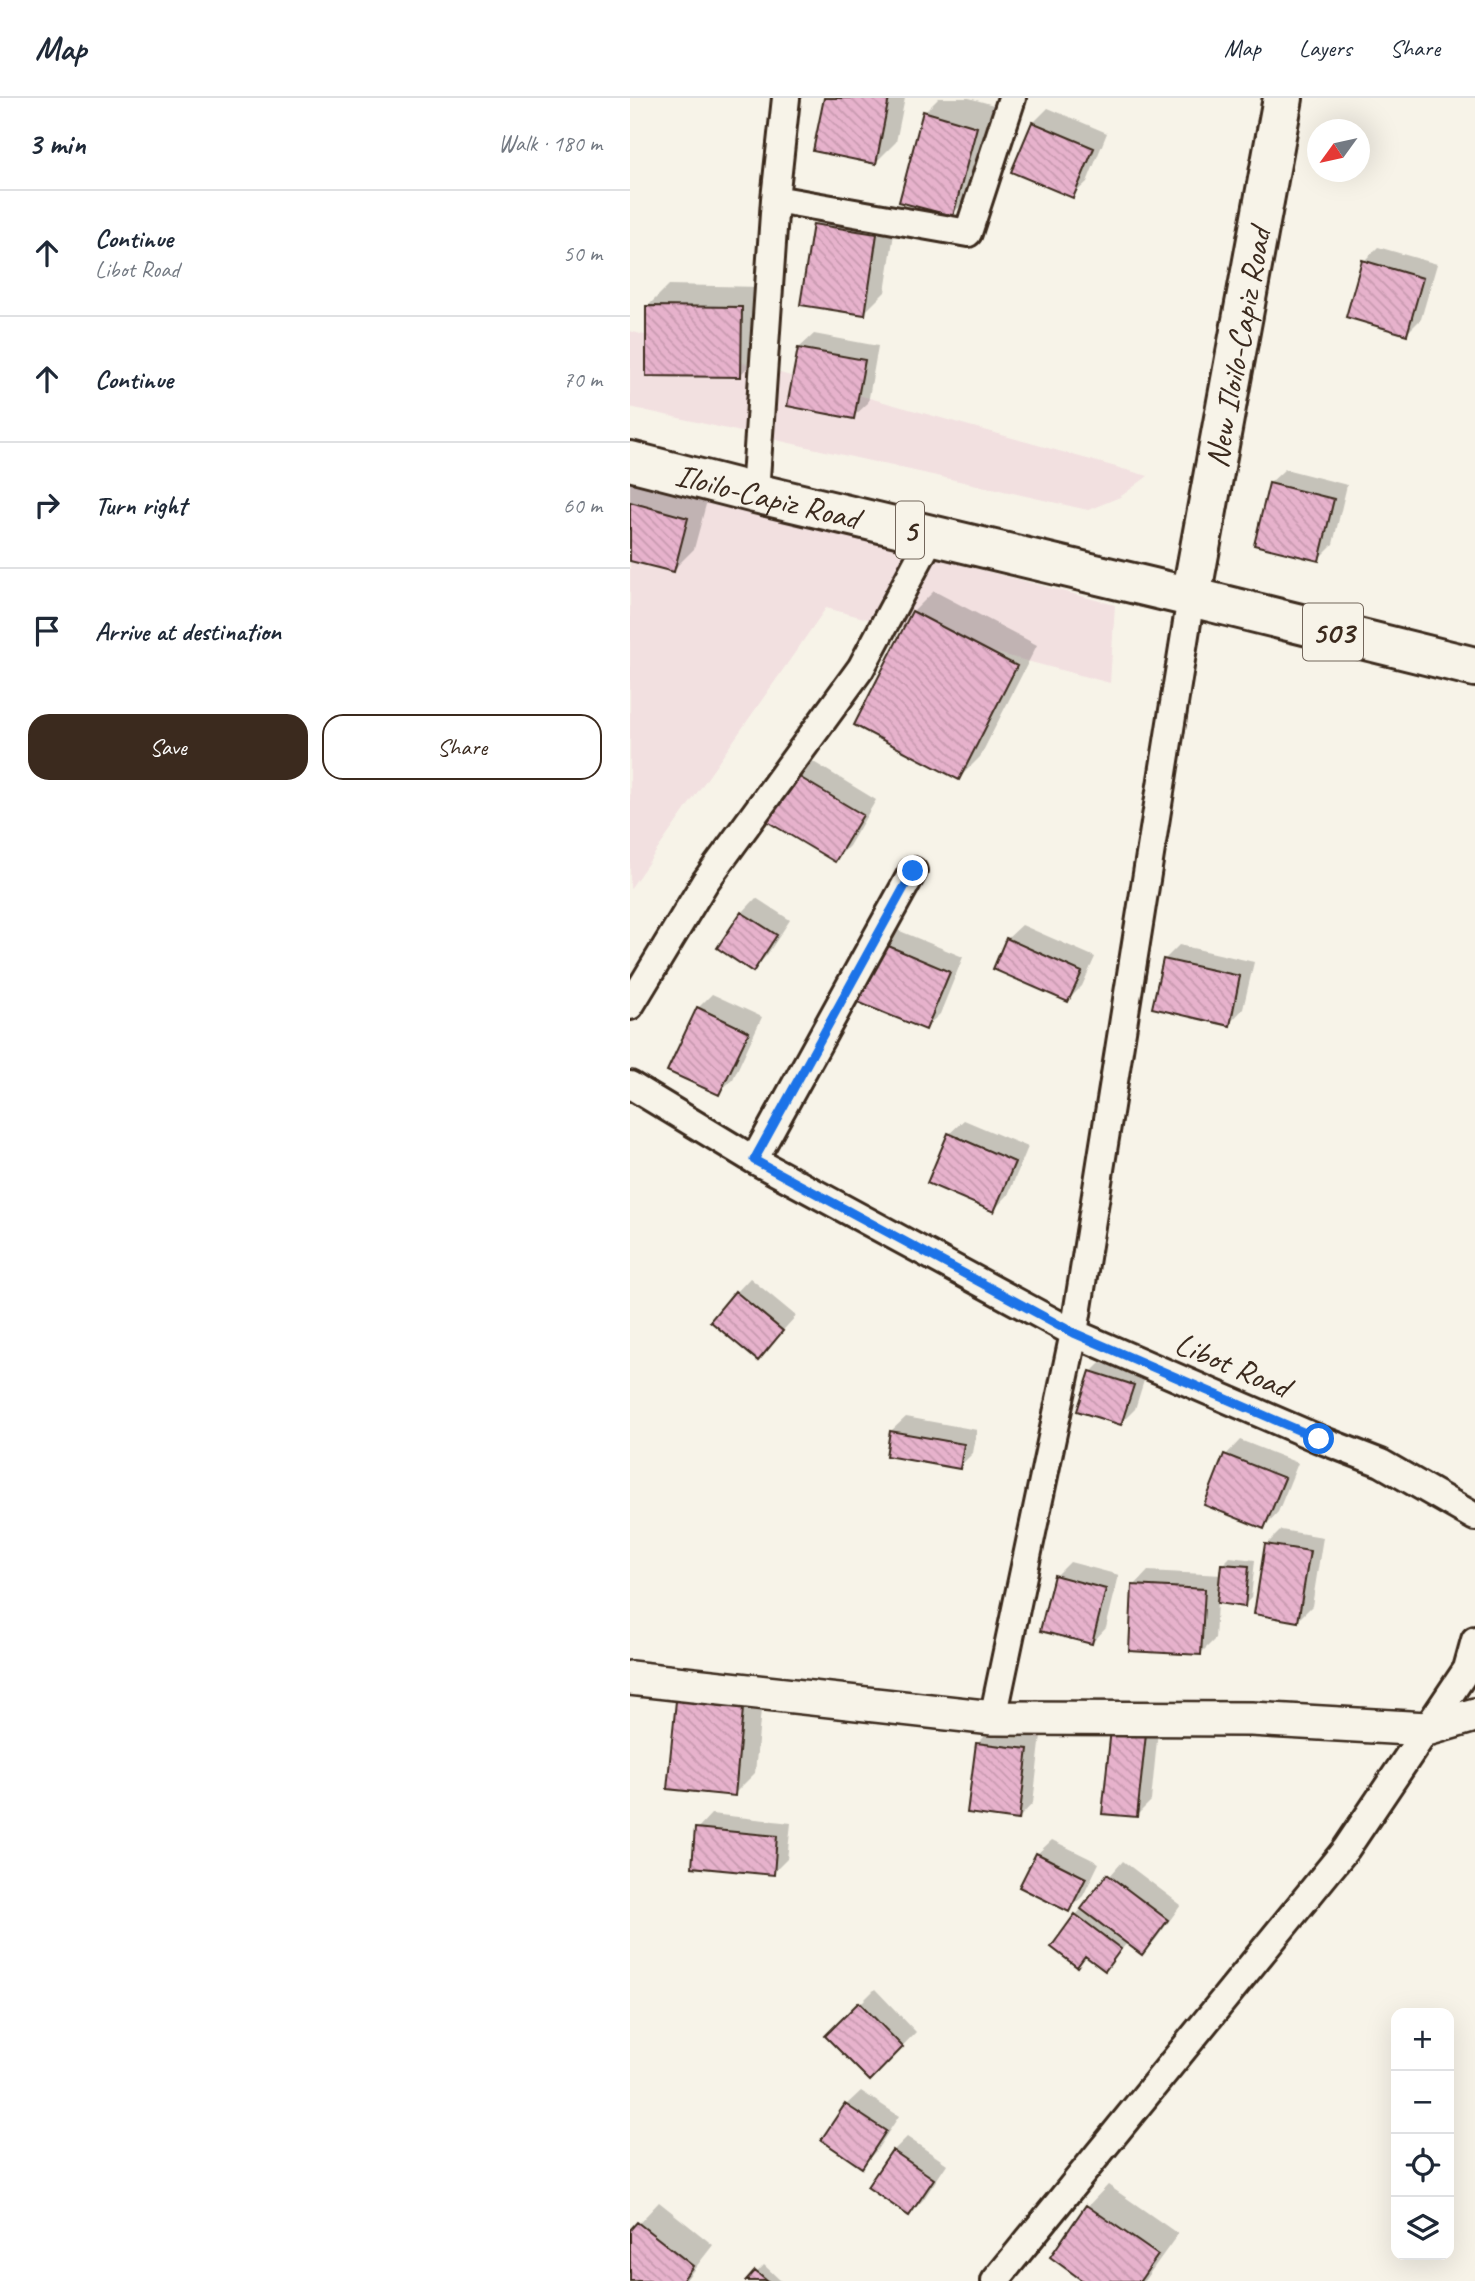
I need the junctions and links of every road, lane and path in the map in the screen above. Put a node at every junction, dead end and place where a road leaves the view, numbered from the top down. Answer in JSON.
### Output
{"nodes":[{"id":1,"x":786,"y":98,"type":"edge"},
{"id":2,"x":1013,"y":98,"type":"edge"},
{"id":3,"x":1283,"y":98,"type":"edge"},
{"id":4,"x":775,"y":199,"type":"junction"},
{"id":5,"x":630,"y":461,"type":"edge"},
{"id":6,"x":755,"y":493,"type":"junction"},
{"id":7,"x":932,"y":535,"type":"junction"},
{"id":8,"x":1191,"y":597,"type":"junction"},
{"id":9,"x":1475,"y":667,"type":"edge"},
{"id":10,"x":913,"y":871,"type":"dead end"},
{"id":11,"x":630,"y":1006,"type":"edge"},
{"id":12,"x":630,"y":1086,"type":"edge"},
{"id":13,"x":754,"y":1160,"type":"junction"},
{"id":14,"x":1074,"y":1333,"type":"junction"},
{"id":15,"x":1475,"y":1517,"type":"edge"},
{"id":16,"x":1475,"y":1640,"type":"edge"},
{"id":17,"x":630,"y":1678,"type":"edge"},
{"id":18,"x":1475,"y":1715,"type":"edge"},
{"id":19,"x":993,"y":1718,"type":"junction"},
{"id":20,"x":1427,"y":1729,"type":"junction"},
{"id":21,"x":995,"y":2281,"type":"edge"}],
"edges":[{"from":1,"to":4,"type":"street"},
{"from":2,"to":4,"type":"street"},
{"from":3,"to":8,"type":"main road","name":"New Iloilo-Capiz Road"},
{"from":4,"to":6,"type":"street"},
{"from":5,"to":6,"type":"main road","name":"Iloilo-Capiz Road","number":"5"},
{"from":6,"to":7,"type":"main road","name":"Iloilo-Capiz Road","number":"5"},
{"from":7,"to":8,"type":"main road","name":"Iloilo-Capiz Road","number":"5"},
{"from":7,"to":11,"type":"street"},
{"from":8,"to":9,"type":"main road","number":"503"},
{"from":8,"to":14,"type":"street"},
{"from":10,"to":13,"type":"street"},
{"from":12,"to":13,"type":"street","name":"Libot Road"},
{"from":13,"to":14,"type":"street","name":"Libot Road"},
{"from":14,"to":15,"type":"street","name":"Libot Road"},
{"from":14,"to":19,"type":"street"},
{"from":16,"to":20,"type":"street"},
{"from":17,"to":19,"type":"street"},
{"from":18,"to":20,"type":"street"},
{"from":19,"to":20,"type":"street"},
{"from":20,"to":21,"type":"street"}]}
